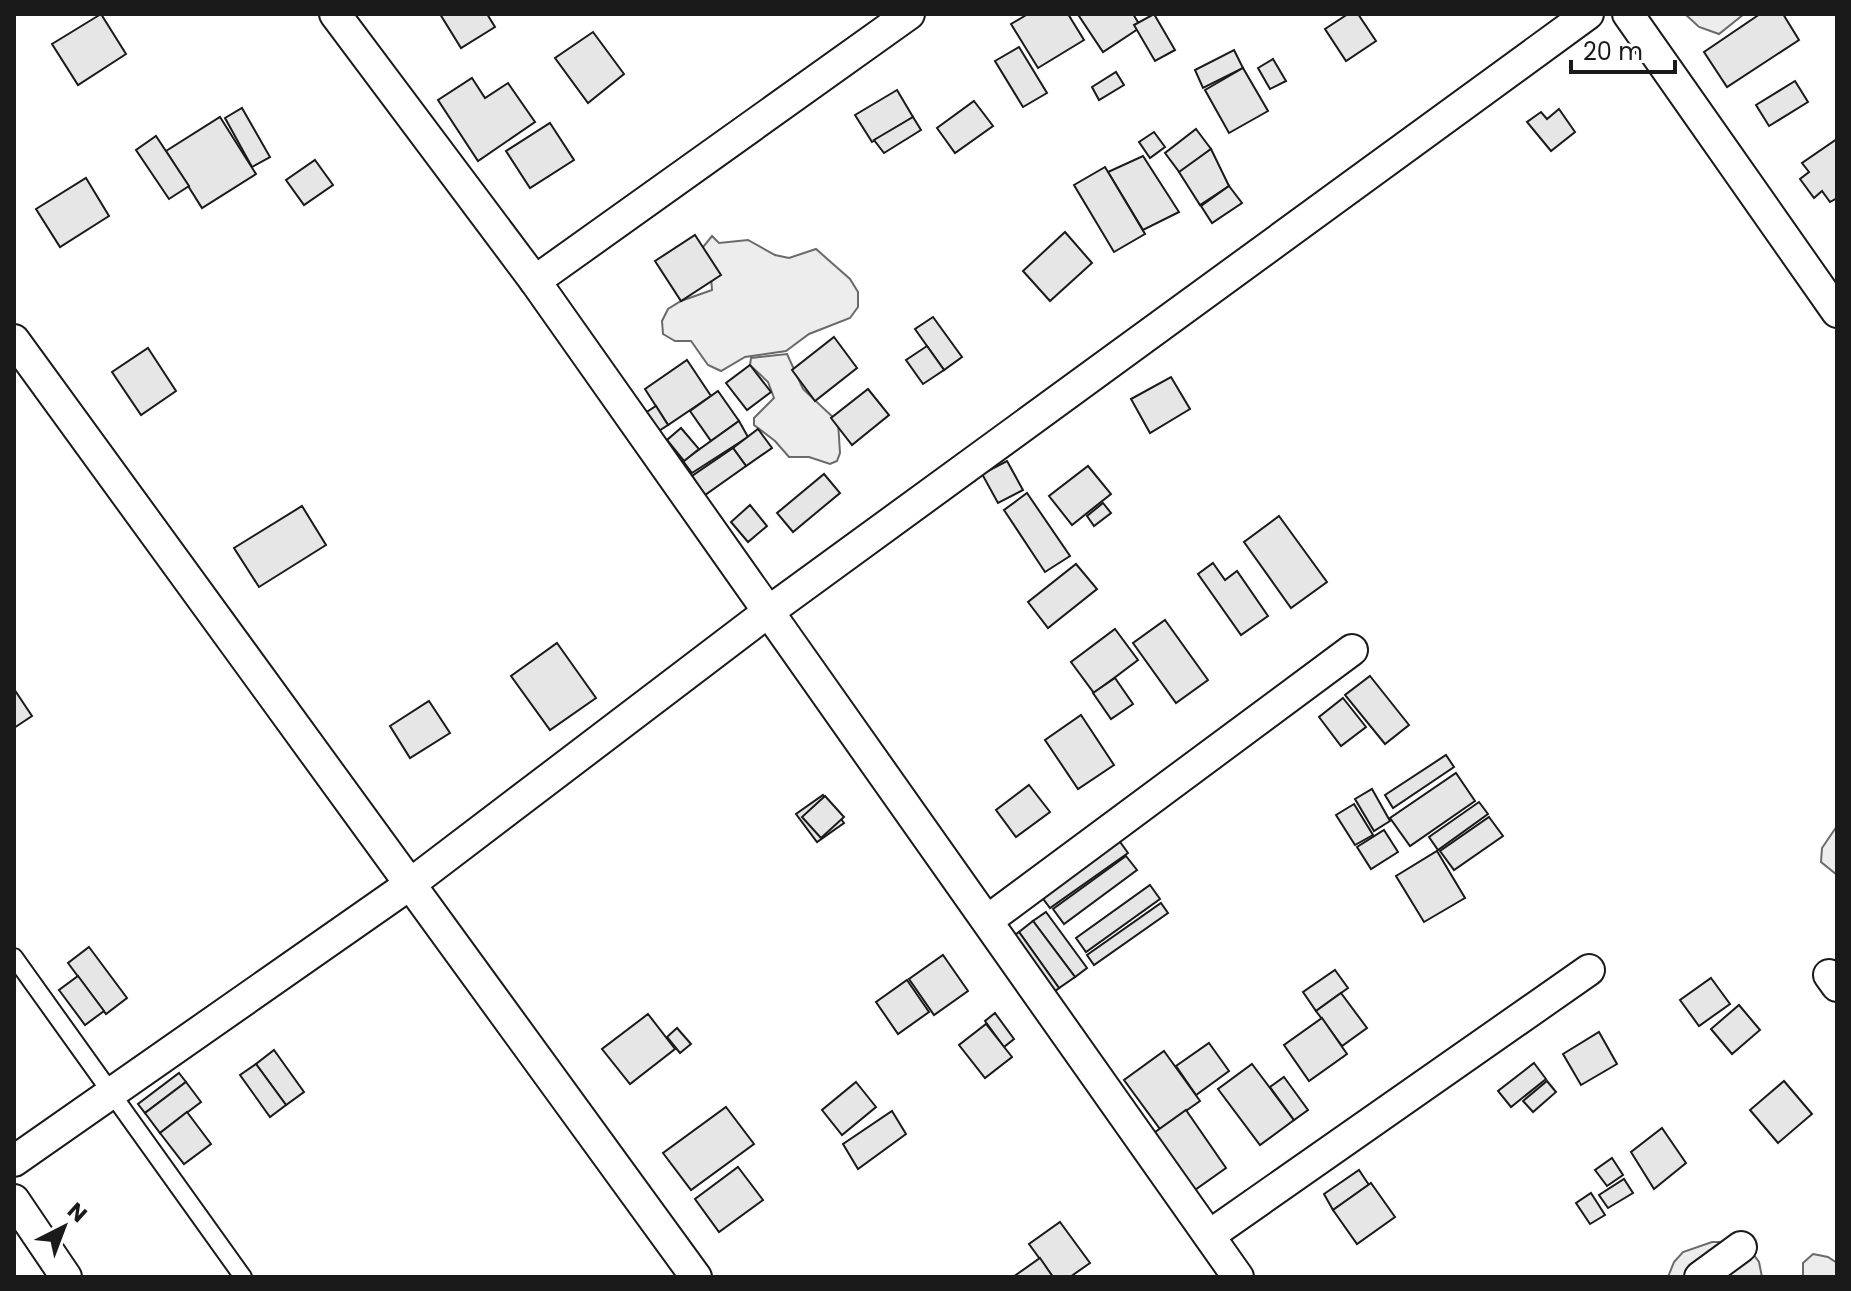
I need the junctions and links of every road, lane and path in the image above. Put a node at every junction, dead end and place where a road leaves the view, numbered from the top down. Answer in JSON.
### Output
{"nodes":[{"id":1,"x":335,"y":14,"type":"edge"},
{"id":2,"x":909,"y":14,"type":"edge"},
{"id":3,"x":1588,"y":14,"type":"edge"},
{"id":4,"x":1628,"y":14,"type":"edge"},
{"id":5,"x":535,"y":281,"type":"junction"},
{"id":6,"x":1837,"y":312,"type":"edge"},
{"id":7,"x":14,"y":340,"type":"edge"},
{"id":8,"x":768,"y":612,"type":"junction"},
{"id":9,"x":1352,"y":650,"type":"dead end"},
{"id":10,"x":409,"y":885,"type":"junction"},
{"id":11,"x":988,"y":920,"type":"junction"},
{"id":12,"x":14,"y":957,"type":"edge"},
{"id":13,"x":1589,"y":970,"type":"dead end"},
{"id":14,"x":113,"y":1093,"type":"junction"},
{"id":15,"x":14,"y":1161,"type":"edge"},
{"id":16,"x":14,"y":1200,"type":"edge"},
{"id":17,"x":1210,"y":1235,"type":"junction"},
{"id":18,"x":1741,"y":1247,"type":"dead end"},
{"id":19,"x":66,"y":1277,"type":"edge"},
{"id":20,"x":243,"y":1277,"type":"edge"},
{"id":21,"x":696,"y":1277,"type":"edge"},
{"id":22,"x":1238,"y":1277,"type":"edge"},
{"id":23,"x":1700,"y":1277,"type":"edge"}],
"edges":[{"from":1,"to":5,"type":"street"},
{"from":2,"to":5,"type":"street"},
{"from":3,"to":8,"type":"street"},
{"from":4,"to":6,"type":"street"},
{"from":5,"to":8,"type":"street"},
{"from":7,"to":10,"type":"street"},
{"from":8,"to":10,"type":"street"},
{"from":8,"to":11,"type":"street"},
{"from":9,"to":11,"type":"street"},
{"from":10,"to":14,"type":"street"},
{"from":10,"to":21,"type":"street"},
{"from":11,"to":17,"type":"street"},
{"from":12,"to":14,"type":"lane"},
{"from":13,"to":17,"type":"street"},
{"from":14,"to":15,"type":"street"},
{"from":14,"to":20,"type":"lane"},
{"from":16,"to":19,"type":"street"},
{"from":17,"to":22,"type":"street"},
{"from":18,"to":23,"type":"street"}]}
